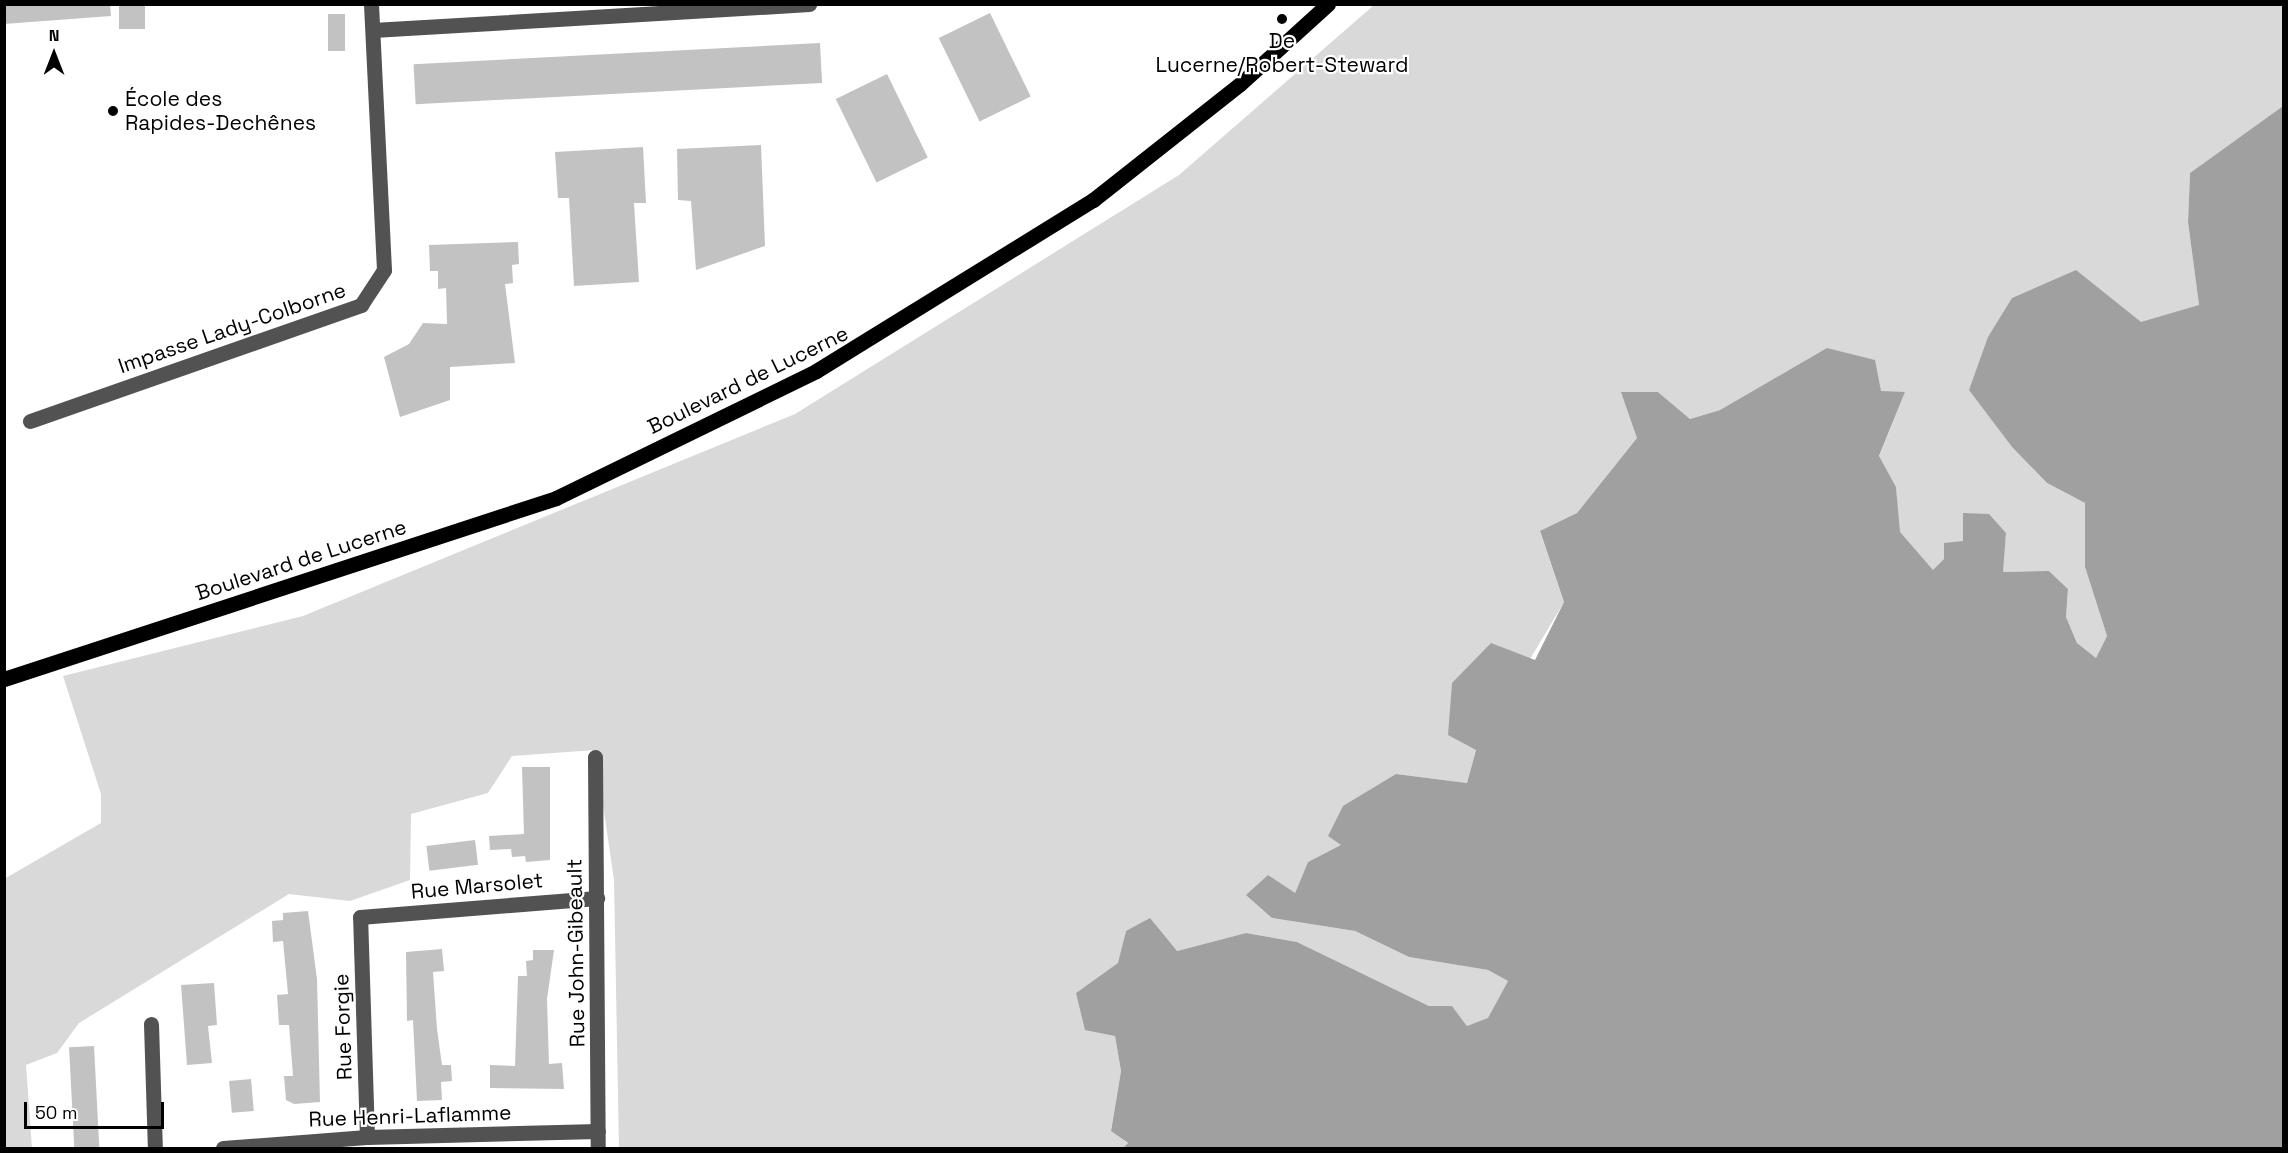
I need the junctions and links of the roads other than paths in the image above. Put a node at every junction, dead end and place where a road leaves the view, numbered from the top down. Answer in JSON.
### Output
{"nodes":[{"id":1,"x":371,"y":4,"type":"edge"},
{"id":2,"x":809,"y":4,"type":"edge"},
{"id":3,"x":1328,"y":4,"type":"edge"},
{"id":4,"x":373,"y":30,"type":"junction"},
{"id":5,"x":30,"y":421,"type":"dead end"},
{"id":6,"x":107,"y":644,"type":"junction"},
{"id":7,"x":4,"y":670,"type":"edge"},
{"id":8,"x":4,"y":679,"type":"edge"},
{"id":9,"x":595,"y":757,"type":"dead end"},
{"id":10,"x":597,"y":898,"type":"junction"},
{"id":11,"x":360,"y":917,"type":"joint"},
{"id":12,"x":151,"y":1024,"type":"dead end"},
{"id":13,"x":598,"y":1131,"type":"junction"},
{"id":14,"x":367,"y":1137,"type":"junction"},
{"id":15,"x":155,"y":1149,"type":"edge"},
{"id":16,"x":223,"y":1149,"type":"edge"},
{"id":17,"x":598,"y":1149,"type":"edge"}],
"edges":[{"from":1,"to":4,"type":"street","name":"Impasse Lady-Colborne"},
{"from":2,"to":4,"type":"street"},
{"from":3,"to":6,"type":"main road","name":"Boulevard de Lucerne"},
{"from":4,"to":5,"type":"street","name":"Impasse Lady-Colborne"},
{"from":6,"to":7,"type":"main road","name":"Boulevard de Lucerne"},
{"from":6,"to":8,"type":"main road","name":"Boulevard de Lucerne"},
{"from":9,"to":10,"type":"street","name":"Rue John-Gibeault"},
{"from":10,"to":11,"type":"street","name":"Rue Marsolet"},
{"from":10,"to":13,"type":"street","name":"Rue John-Gibeault"},
{"from":11,"to":14,"type":"street","name":"Rue Forgie"},
{"from":12,"to":15,"type":"street"},
{"from":13,"to":14,"type":"street","name":"Rue Henri-Laflamme"},
{"from":13,"to":17,"type":"street","name":"Rue John-Gibeault"},
{"from":14,"to":16,"type":"street","name":"Rue Henri-Laflamme"}]}
